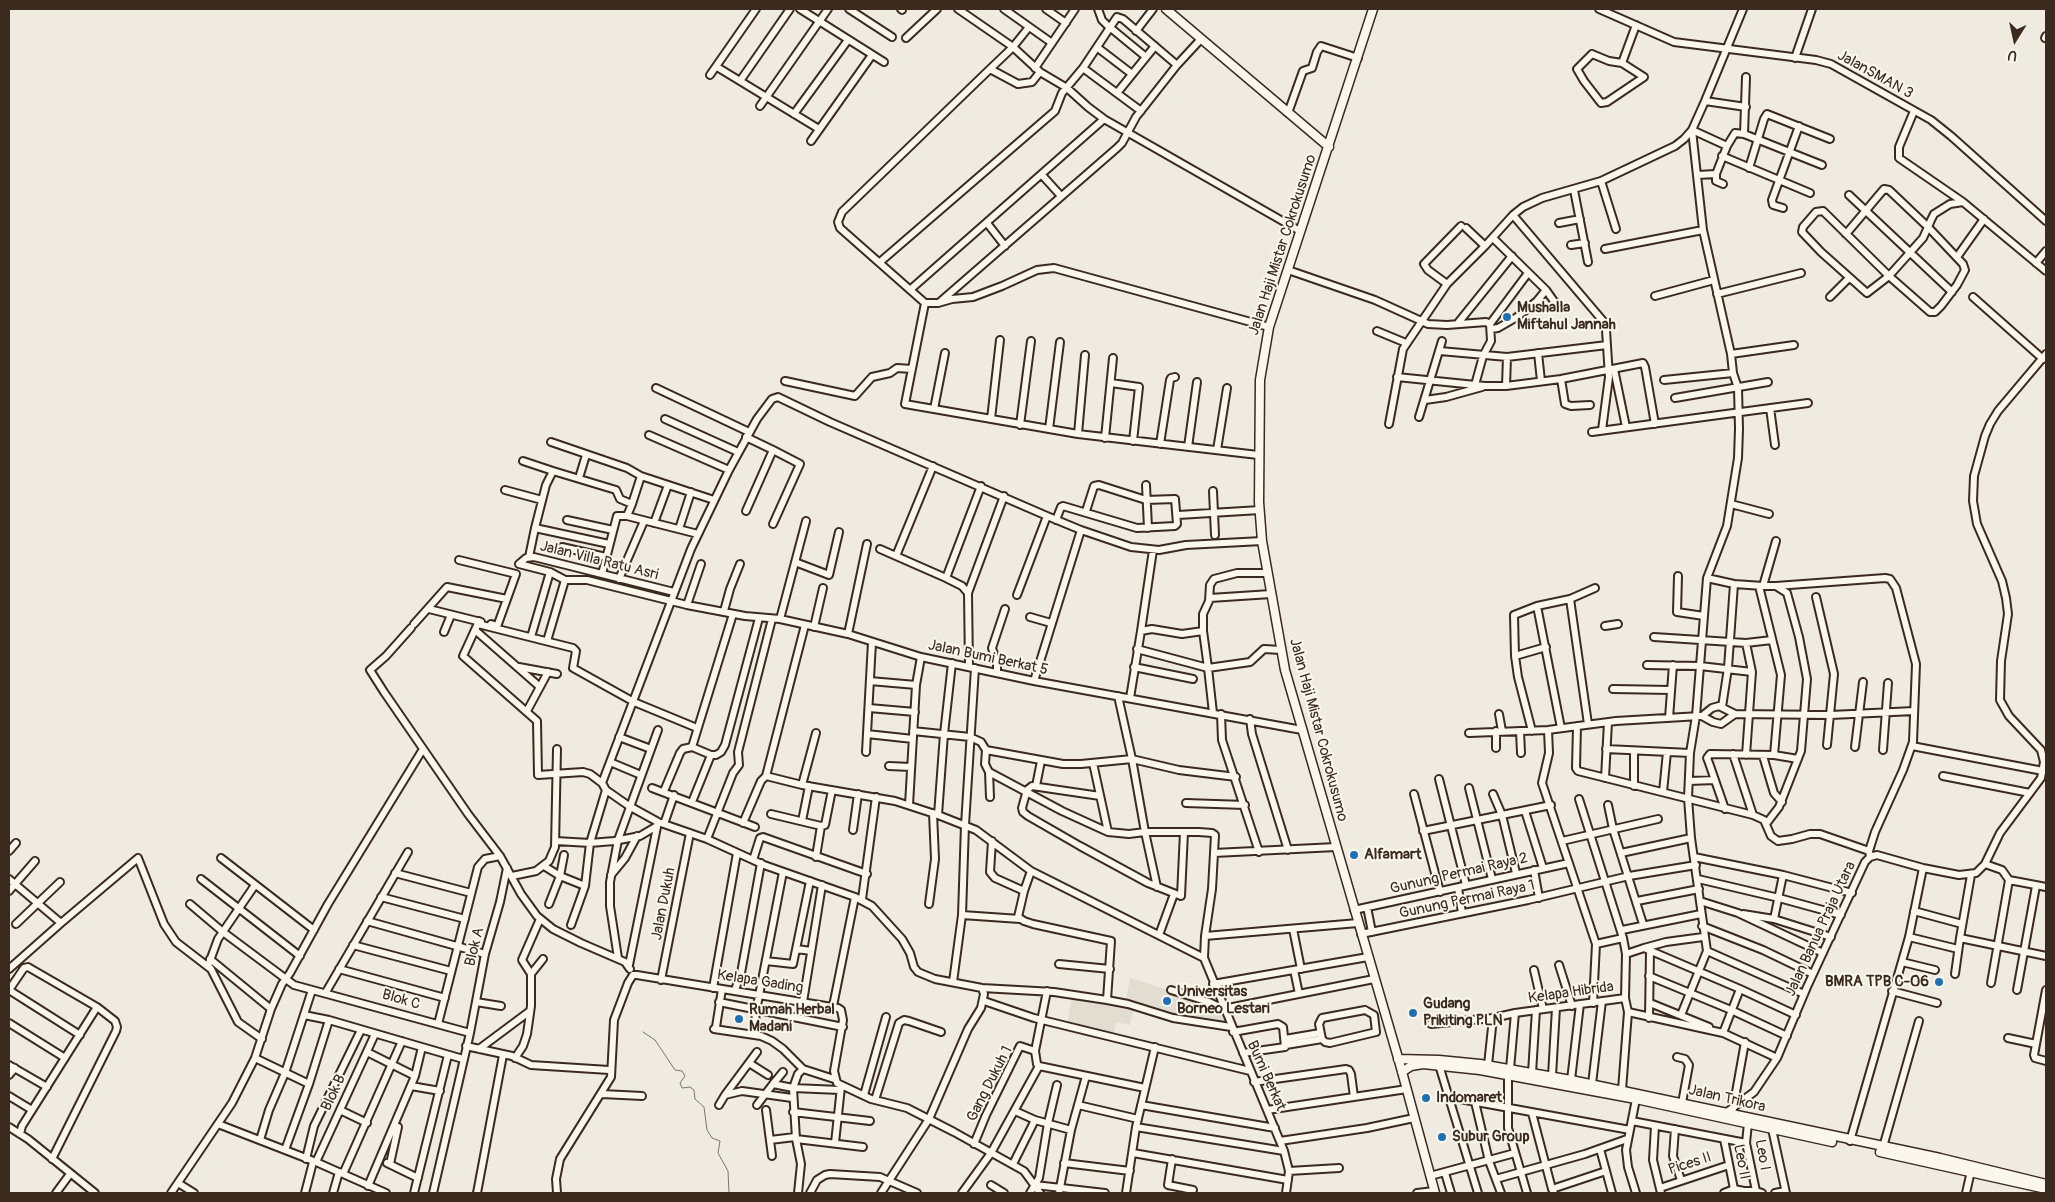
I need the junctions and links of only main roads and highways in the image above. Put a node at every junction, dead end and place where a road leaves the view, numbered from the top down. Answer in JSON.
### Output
{"nodes":[{"id":1,"x":1166,"y":9,"type":"edge"},
{"id":2,"x":1373,"y":9,"type":"edge"},
{"id":3,"x":1329,"y":147,"type":"junction"},
{"id":4,"x":1398,"y":1059,"type":"junction"},
{"id":5,"x":1402,"y":1072,"type":"junction"},
{"id":6,"x":1509,"y":1072,"type":"junction"},
{"id":7,"x":1679,"y":1104,"type":"junction"},
{"id":8,"x":1775,"y":1128,"type":"junction"},
{"id":9,"x":1971,"y":1168,"type":"junction"},
{"id":10,"x":2046,"y":1184,"type":"edge"},
{"id":11,"x":2046,"y":1189,"type":"edge"},
{"id":12,"x":1435,"y":1192,"type":"edge"}],
"edges":[{"from":1,"to":3,"type":"main road"},
{"from":2,"to":3,"type":"main road","name":"Jalan Haji Mistar Cokrokusumo"},
{"from":3,"to":4,"type":"main road","name":"Jalan Haji Mistar Cokrokusumo"},
{"from":4,"to":5,"type":"main road","name":"Jalan Haji Mistar Cokrokusumo"},
{"from":4,"to":6,"type":"main road","name":"Jalan Trikora"},
{"from":5,"to":6,"type":"main road","name":"Jalan Trikora"},
{"from":5,"to":12,"type":"main road","name":"Jalan Haji Mistar Cokrokusumo"},
{"from":6,"to":7,"type":"main road","name":"Jalan Trikora"},
{"from":6,"to":7,"type":"main road","name":"Jalan Trikora"},
{"from":7,"to":8,"type":"main road","name":"Jalan Trikora"},
{"from":7,"to":8,"type":"main road","name":"Jalan Trikora"},
{"from":8,"to":9,"type":"main road","name":"Jalan Trikora"},
{"from":8,"to":9,"type":"main road","name":"Jalan Trikora"},
{"from":9,"to":10,"type":"main road","name":"Jalan Trikora"},
{"from":9,"to":11,"type":"main road","name":"Jalan Trikora"}]}
